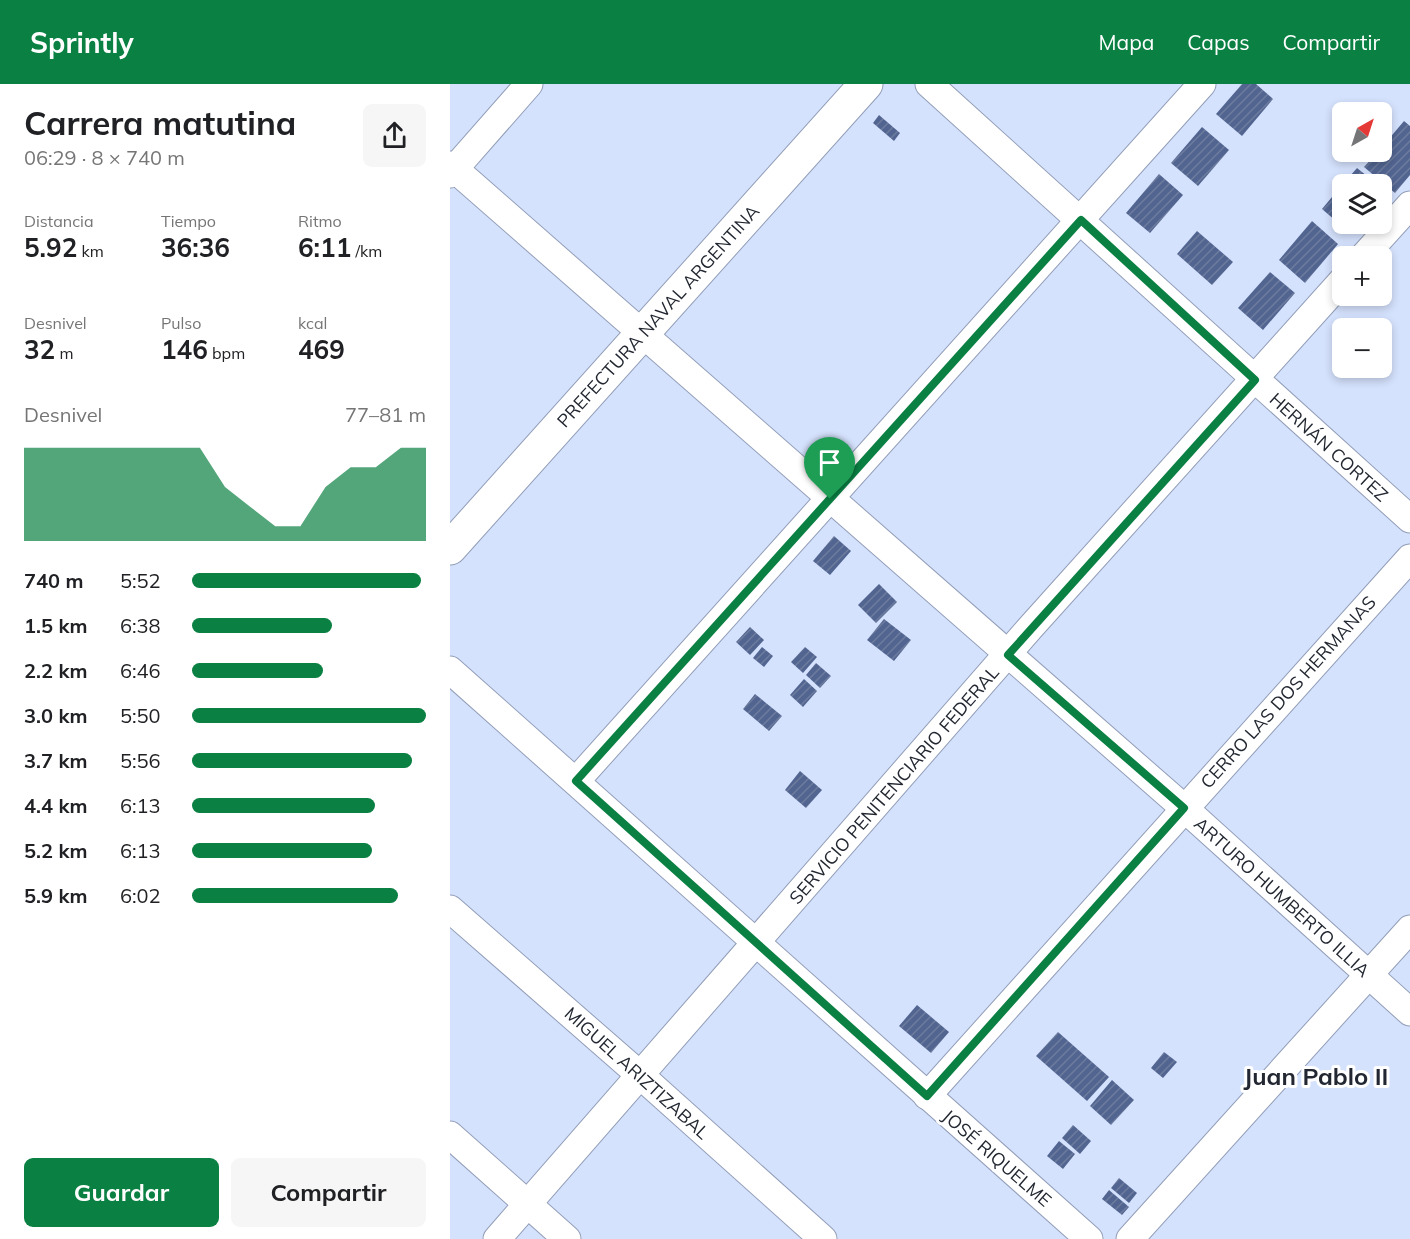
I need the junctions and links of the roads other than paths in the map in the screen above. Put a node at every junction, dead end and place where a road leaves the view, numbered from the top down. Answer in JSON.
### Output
{"nodes":[{"id":1,"x":529,"y":84,"type":"edge"},
{"id":2,"x":866,"y":84,"type":"edge"},
{"id":3,"x":929,"y":84,"type":"edge"},
{"id":4,"x":1202,"y":84,"type":"edge"},
{"id":5,"x":451,"y":170,"type":"edge"},
{"id":6,"x":1410,"y":204,"type":"edge"},
{"id":7,"x":1081,"y":220,"type":"junction"},
{"id":8,"x":1373,"y":246,"type":"edge"},
{"id":9,"x":1332,"y":292,"type":"edge"},
{"id":10,"x":642,"y":335,"type":"junction"},
{"id":11,"x":1255,"y":380,"type":"junction"},
{"id":12,"x":830,"y":499,"type":"junction"},
{"id":13,"x":1410,"y":519,"type":"edge"},
{"id":14,"x":450,"y":548,"type":"edge"},
{"id":15,"x":1410,"y":558,"type":"edge"},
{"id":16,"x":1008,"y":655,"type":"junction"},
{"id":17,"x":450,"y":670,"type":"edge"},
{"id":18,"x":576,"y":781,"type":"junction"},
{"id":19,"x":1184,"y":808,"type":"junction"},
{"id":20,"x":450,"y":909,"type":"edge"},
{"id":21,"x":1410,"y":929,"type":"edge"},
{"id":22,"x":756,"y":944,"type":"junction"},
{"id":23,"x":1369,"y":976,"type":"junction"},
{"id":24,"x":1410,"y":1012,"type":"edge"},
{"id":25,"x":640,"y":1075,"type":"junction"},
{"id":26,"x":927,"y":1096,"type":"junction"},
{"id":27,"x":450,"y":1135,"type":"edge"},
{"id":28,"x":528,"y":1203,"type":"junction"},
{"id":29,"x":497,"y":1239,"type":"edge"},
{"id":30,"x":567,"y":1239,"type":"edge"},
{"id":31,"x":823,"y":1239,"type":"edge"},
{"id":32,"x":1089,"y":1239,"type":"edge"},
{"id":33,"x":1130,"y":1239,"type":"edge"}],
"edges":[{"from":1,"to":5,"type":"street"},
{"from":2,"to":10,"type":"main road","name":"PREFECTURA NAVAL ARGENTINA"},
{"from":3,"to":7,"type":"street","name":"HERNÁN CORTEZ"},
{"from":4,"to":7,"type":"street"},
{"from":5,"to":10,"type":"street","name":"ARTURO HUMBERTO ILLIA"},
{"from":6,"to":8,"type":"street"},
{"from":7,"to":11,"type":"street","name":"HERNÁN CORTEZ"},
{"from":7,"to":12,"type":"street"},
{"from":9,"to":11,"type":"street","name":"SERVICIO PENITENCIARIO FEDERAL"},
{"from":10,"to":12,"type":"street","name":"ARTURO HUMBERTO ILLIA"},
{"from":10,"to":14,"type":"main road","name":"PREFECTURA NAVAL ARGENTINA"},
{"from":11,"to":13,"type":"street","name":"HERNÁN CORTEZ"},
{"from":11,"to":16,"type":"street","name":"SERVICIO PENITENCIARIO FEDERAL"},
{"from":12,"to":16,"type":"street","name":"ARTURO HUMBERTO ILLIA"},
{"from":12,"to":18,"type":"street"},
{"from":15,"to":19,"type":"street","name":"CERRO LAS DOS HERMANAS"},
{"from":16,"to":19,"type":"street","name":"ARTURO HUMBERTO ILLIA"},
{"from":16,"to":22,"type":"street","name":"SERVICIO PENITENCIARIO FEDERAL"},
{"from":17,"to":18,"type":"street","name":"JOSÉ RIQUELME"},
{"from":18,"to":22,"type":"street","name":"JOSÉ RIQUELME"},
{"from":19,"to":23,"type":"street","name":"ARTURO HUMBERTO ILLIA"},
{"from":19,"to":26,"type":"street","name":"CERRO LAS DOS HERMANAS"},
{"from":20,"to":25,"type":"street","name":"MIGUEL ARIZTIZABAL"},
{"from":21,"to":23,"type":"street"},
{"from":22,"to":25,"type":"street","name":"SERVICIO PENITENCIARIO FEDERAL"},
{"from":22,"to":26,"type":"street","name":"JOSÉ RIQUELME"},
{"from":23,"to":24,"type":"street","name":"ARTURO HUMBERTO ILLIA"},
{"from":23,"to":33,"type":"street"},
{"from":25,"to":28,"type":"street","name":"SERVICIO PENITENCIARIO FEDERAL"},
{"from":25,"to":31,"type":"street","name":"MIGUEL ARIZTIZABAL"},
{"from":26,"to":32,"type":"street","name":"JOSÉ RIQUELME"},
{"from":27,"to":28,"type":"street"},
{"from":28,"to":29,"type":"street","name":"SERVICIO PENITENCIARIO FEDERAL"},
{"from":28,"to":30,"type":"street"}]}
